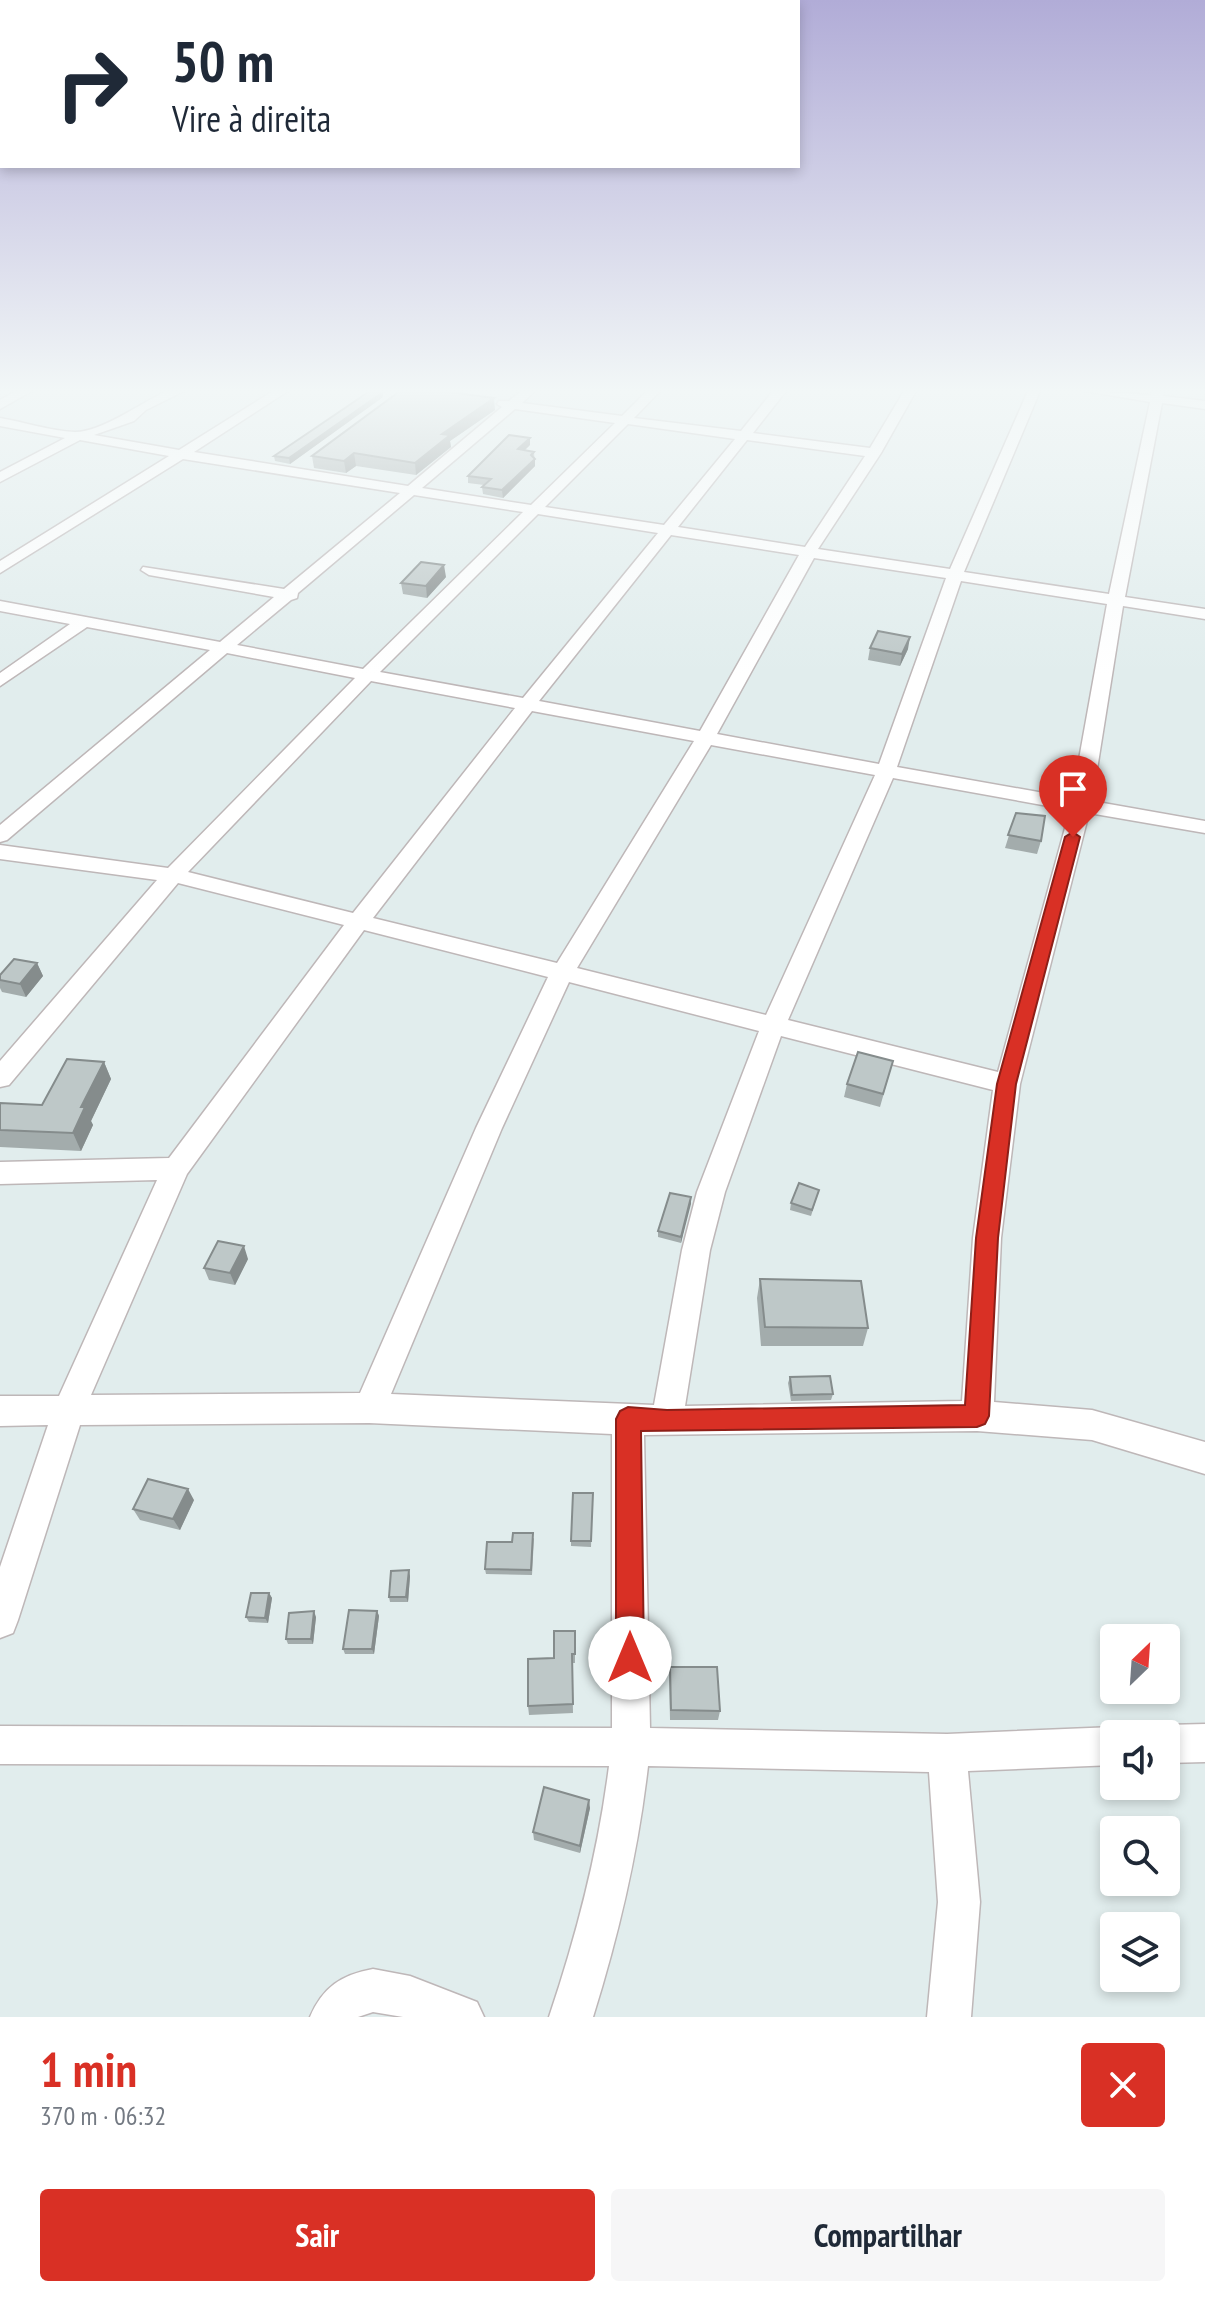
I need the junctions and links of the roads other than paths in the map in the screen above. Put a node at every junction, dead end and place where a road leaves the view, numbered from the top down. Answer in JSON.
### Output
{"nodes":[{"id":1,"x":130,"y":485,"type":"edge"},
{"id":2,"x":394,"y":485,"type":"edge"},
{"id":3,"x":419,"y":485,"type":"edge"},
{"id":4,"x":561,"y":485,"type":"edge"},
{"id":5,"x":705,"y":485,"type":"edge"},
{"id":6,"x":853,"y":485,"type":"edge"},
{"id":7,"x":994,"y":485,"type":"edge"},
{"id":8,"x":1140,"y":485,"type":"edge"},
{"id":9,"x":414,"y":489,"type":"junction"},
{"id":10,"x":536,"y":510,"type":"junction"},
{"id":11,"x":667,"y":531,"type":"junction"},
{"id":12,"x":809,"y":552,"type":"junction"},
{"id":13,"x":0,"y":568,"type":"edge"},
{"id":14,"x":149,"y":570,"type":"dead end"},
{"id":15,"x":955,"y":575,"type":"junction"},
{"id":16,"x":291,"y":595,"type":"junction"},
{"id":17,"x":1116,"y":600,"type":"junction"},
{"id":18,"x":0,"y":606,"type":"edge"},
{"id":19,"x":1205,"y":614,"type":"edge"},
{"id":20,"x":84,"y":622,"type":"junction"},
{"id":21,"x":225,"y":647,"type":"junction"},
{"id":22,"x":369,"y":673,"type":"junction"},
{"id":23,"x":0,"y":681,"type":"edge"},
{"id":24,"x":526,"y":706,"type":"junction"},
{"id":25,"x":705,"y":739,"type":"junction"},
{"id":26,"x":886,"y":772,"type":"junction"},
{"id":27,"x":1081,"y":806,"type":"junction"},
{"id":28,"x":1205,"y":827,"type":"edge"},
{"id":29,"x":0,"y":836,"type":"edge"},
{"id":30,"x":0,"y":852,"type":"edge"},
{"id":31,"x":173,"y":875,"type":"junction"},
{"id":32,"x":357,"y":923,"type":"junction"},
{"id":33,"x":561,"y":975,"type":"junction"},
{"id":34,"x":773,"y":1026,"type":"junction"},
{"id":35,"x":0,"y":1078,"type":"edge"},
{"id":36,"x":1007,"y":1084,"type":"junction"},
{"id":37,"x":176,"y":1169,"type":"junction"},
{"id":38,"x":0,"y":1173,"type":"edge"},
{"id":39,"x":369,"y":1408,"type":"junction"},
{"id":40,"x":69,"y":1409,"type":"junction"},
{"id":41,"x":0,"y":1411,"type":"edge"},
{"id":42,"x":977,"y":1416,"type":"junction"},
{"id":43,"x":628,"y":1419,"type":"junction"},
{"id":44,"x":667,"y":1421,"type":"junction"},
{"id":45,"x":1205,"y":1458,"type":"edge"},
{"id":46,"x":0,"y":1620,"type":"edge"},
{"id":47,"x":1205,"y":1743,"type":"edge"},
{"id":48,"x":1180,"y":1744,"type":"edge"},
{"id":49,"x":0,"y":1745,"type":"edge"},
{"id":50,"x":631,"y":1747,"type":"junction"},
{"id":51,"x":1100,"y":1747,"type":"edge"},
{"id":52,"x":947,"y":1753,"type":"junction"},
{"id":53,"x":332,"y":2017,"type":"edge"},
{"id":54,"x":462,"y":2017,"type":"edge"},
{"id":55,"x":571,"y":2017,"type":"edge"},
{"id":56,"x":949,"y":2017,"type":"edge"}],
"edges":[{"from":1,"to":13,"type":"street"},
{"from":2,"to":9,"type":"street"},
{"from":3,"to":9,"type":"street"},
{"from":4,"to":10,"type":"street"},
{"from":5,"to":11,"type":"street"},
{"from":6,"to":12,"type":"street"},
{"from":7,"to":15,"type":"street"},
{"from":8,"to":17,"type":"street"},
{"from":9,"to":10,"type":"street"},
{"from":9,"to":16,"type":"street"},
{"from":10,"to":11,"type":"street"},
{"from":10,"to":22,"type":"street"},
{"from":11,"to":12,"type":"street"},
{"from":11,"to":24,"type":"street"},
{"from":12,"to":15,"type":"street"},
{"from":12,"to":25,"type":"street"},
{"from":14,"to":16,"type":"street"},
{"from":15,"to":17,"type":"street"},
{"from":15,"to":26,"type":"street"},
{"from":16,"to":21,"type":"street"},
{"from":17,"to":19,"type":"street"},
{"from":17,"to":27,"type":"street"},
{"from":18,"to":20,"type":"street"},
{"from":20,"to":21,"type":"street"},
{"from":20,"to":23,"type":"street"},
{"from":21,"to":22,"type":"street"},
{"from":21,"to":29,"type":"street"},
{"from":22,"to":24,"type":"street"},
{"from":22,"to":31,"type":"street"},
{"from":24,"to":25,"type":"street"},
{"from":24,"to":32,"type":"street"},
{"from":25,"to":26,"type":"street"},
{"from":25,"to":33,"type":"street"},
{"from":26,"to":27,"type":"street"},
{"from":26,"to":34,"type":"street"},
{"from":27,"to":28,"type":"street"},
{"from":27,"to":36,"type":"street"},
{"from":30,"to":31,"type":"street"},
{"from":31,"to":32,"type":"street"},
{"from":31,"to":35,"type":"street"},
{"from":32,"to":33,"type":"street"},
{"from":32,"to":37,"type":"street"},
{"from":33,"to":34,"type":"street"},
{"from":33,"to":39,"type":"street"},
{"from":34,"to":36,"type":"street"},
{"from":34,"to":44,"type":"street"},
{"from":36,"to":42,"type":"street"},
{"from":37,"to":38,"type":"street"},
{"from":37,"to":40,"type":"street"},
{"from":39,"to":40,"type":"street"},
{"from":39,"to":43,"type":"street"},
{"from":40,"to":41,"type":"street"},
{"from":40,"to":46,"type":"street"},
{"from":42,"to":44,"type":"street"},
{"from":42,"to":45,"type":"street"},
{"from":43,"to":44,"type":"street"},
{"from":43,"to":50,"type":"street"},
{"from":47,"to":48,"type":"street"},
{"from":49,"to":50,"type":"street"},
{"from":50,"to":52,"type":"street"},
{"from":50,"to":55,"type":"street"},
{"from":51,"to":52,"type":"street"},
{"from":52,"to":56,"type":"street"},
{"from":53,"to":54,"type":"street"}]}
